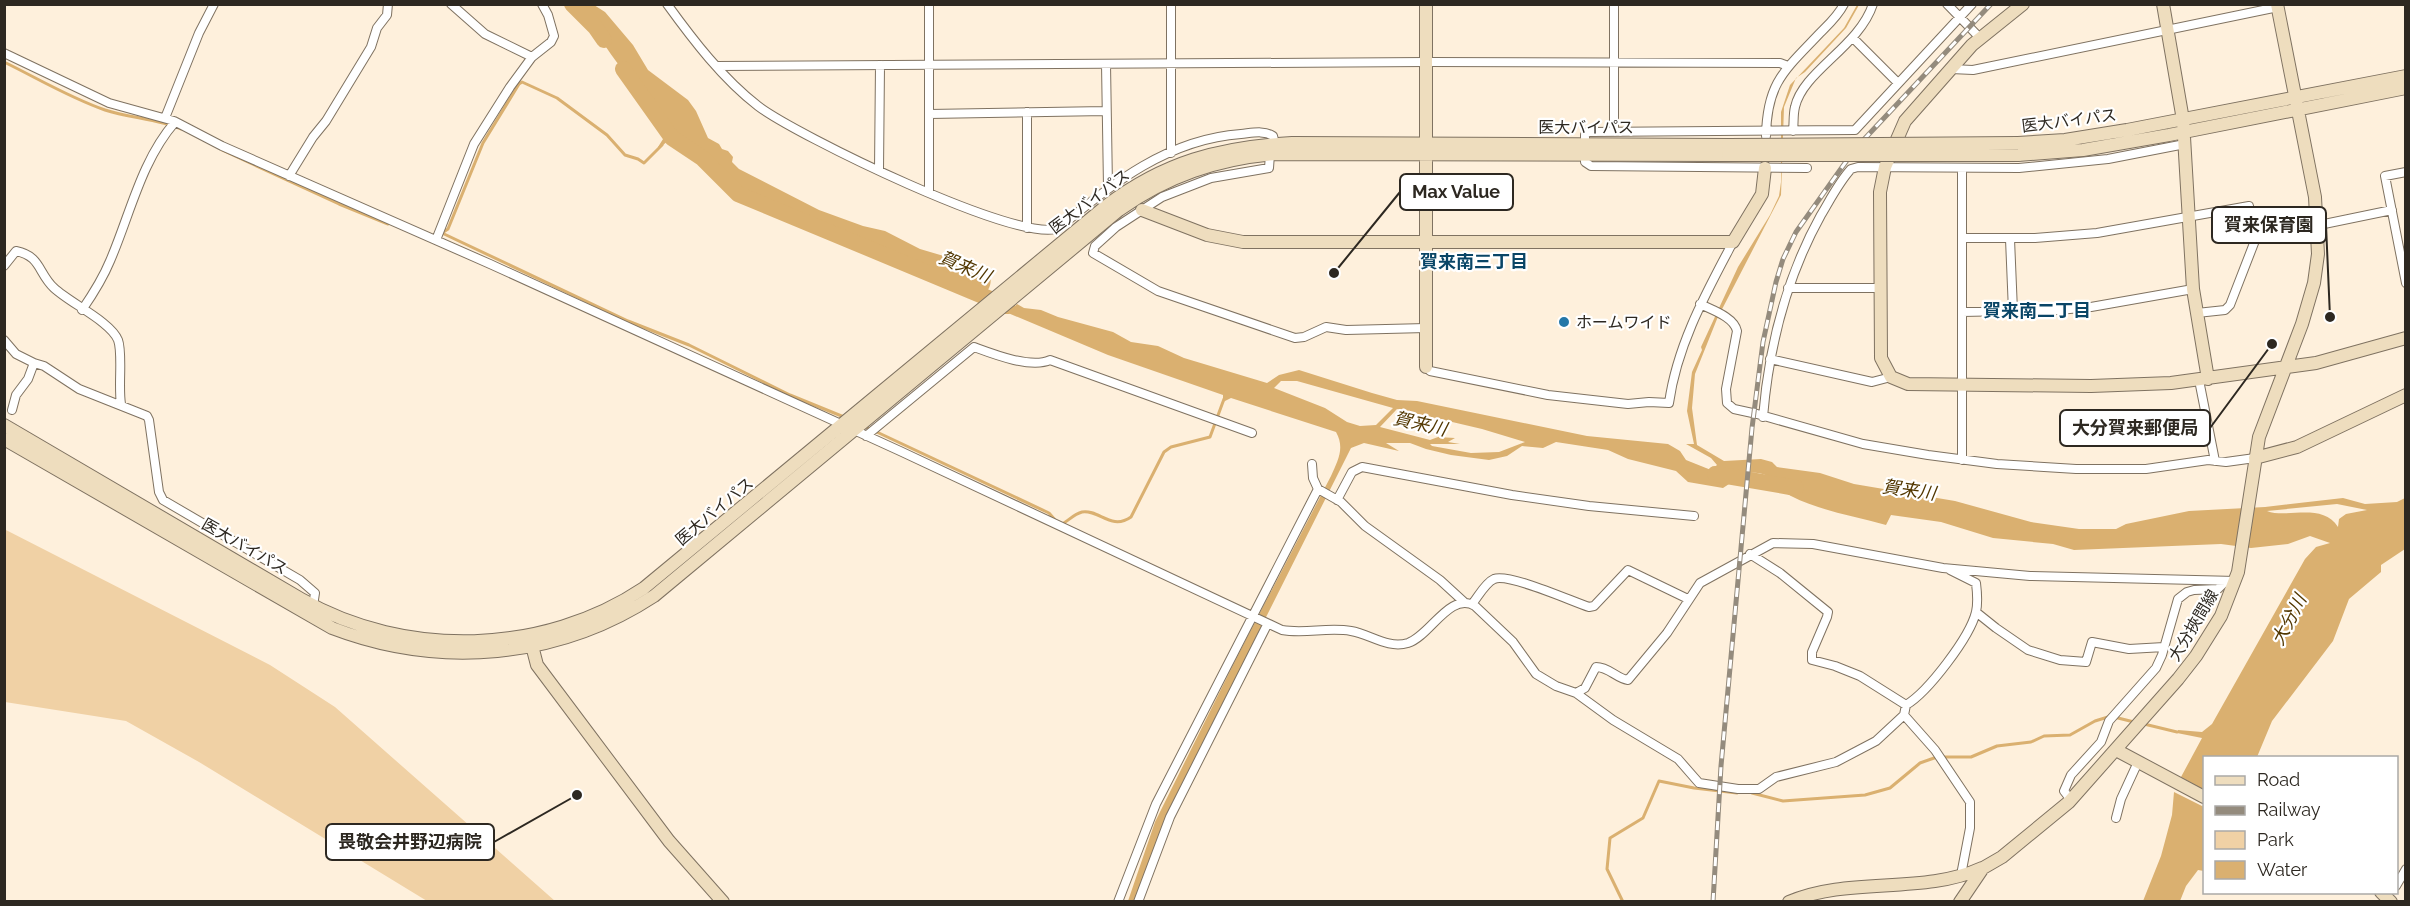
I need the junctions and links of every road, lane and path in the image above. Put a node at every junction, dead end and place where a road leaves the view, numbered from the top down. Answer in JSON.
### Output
{"nodes":[{"id":1,"x":214,"y":4,"type":"edge"},
{"id":2,"x":388,"y":4,"type":"edge"},
{"id":3,"x":452,"y":4,"type":"edge"},
{"id":4,"x":542,"y":4,"type":"edge"},
{"id":5,"x":666,"y":4,"type":"edge"},
{"id":6,"x":929,"y":4,"type":"edge"},
{"id":7,"x":1171,"y":4,"type":"edge"},
{"id":8,"x":1426,"y":4,"type":"edge"},
{"id":9,"x":1614,"y":4,"type":"edge"},
{"id":10,"x":1844,"y":4,"type":"edge"},
{"id":11,"x":1873,"y":4,"type":"edge"},
{"id":12,"x":1947,"y":4,"type":"edge"},
{"id":13,"x":1972,"y":4,"type":"edge"},
{"id":14,"x":2023,"y":4,"type":"edge"},
{"id":15,"x":2163,"y":4,"type":"edge"},
{"id":16,"x":2278,"y":6,"type":"edge"},
{"id":17,"x":1959,"y":17,"type":"junction"},
{"id":18,"x":2167,"y":30,"type":"junction"},
{"id":19,"x":1853,"y":38,"type":"junction"},
{"id":20,"x":1980,"y":38,"type":"junction"},
{"id":21,"x":4,"y":52,"type":"edge"},
{"id":22,"x":532,"y":57,"type":"junction"},
{"id":23,"x":1426,"y":62,"type":"junction"},
{"id":24,"x":1106,"y":63,"type":"junction"},
{"id":25,"x":1171,"y":63,"type":"junction"},
{"id":26,"x":1614,"y":63,"type":"junction"},
{"id":27,"x":929,"y":64,"type":"junction"},
{"id":28,"x":880,"y":65,"type":"junction"},
{"id":29,"x":716,"y":66,"type":"junction"},
{"id":30,"x":1788,"y":66,"type":"junction"},
{"id":31,"x":1951,"y":69,"type":"junction"},
{"id":32,"x":2406,"y":76,"type":"edge"},
{"id":33,"x":1899,"y":83,"type":"junction"},
{"id":34,"x":2406,"y":88,"type":"edge"},
{"id":35,"x":2297,"y":104,"type":"junction"},
{"id":36,"x":1106,"y":111,"type":"junction"},
{"id":37,"x":1027,"y":112,"type":"junction"},
{"id":38,"x":929,"y":114,"type":"junction"},
{"id":39,"x":165,"y":118,"type":"junction"},
{"id":40,"x":175,"y":122,"type":"junction"},
{"id":41,"x":1614,"y":131,"type":"junction"},
{"id":42,"x":1766,"y":131,"type":"junction"},
{"id":43,"x":1793,"y":131,"type":"junction"},
{"id":44,"x":2184,"y":132,"type":"junction"},
{"id":45,"x":1272,"y":149,"type":"junction"},
{"id":46,"x":1426,"y":149,"type":"junction"},
{"id":47,"x":1585,"y":149,"type":"junction"},
{"id":48,"x":1171,"y":153,"type":"junction"},
{"id":49,"x":1885,"y":167,"type":"junction"},
{"id":50,"x":1765,"y":168,"type":"junction"},
{"id":51,"x":1807,"y":168,"type":"dead end"},
{"id":52,"x":1962,"y":168,"type":"junction"},
{"id":53,"x":879,"y":170,"type":"junction"},
{"id":54,"x":2406,"y":172,"type":"edge"},
{"id":55,"x":289,"y":176,"type":"junction"},
{"id":56,"x":1107,"y":188,"type":"junction"},
{"id":57,"x":929,"y":192,"type":"junction"},
{"id":58,"x":1142,"y":210,"type":"junction"},
{"id":59,"x":2392,"y":210,"type":"junction"},
{"id":60,"x":2190,"y":215,"type":"junction"},
{"id":61,"x":2318,"y":225,"type":"junction"},
{"id":62,"x":1027,"y":228,"type":"junction"},
{"id":63,"x":1962,"y":238,"type":"junction"},
{"id":64,"x":2256,"y":238,"type":"junction"},
{"id":65,"x":2010,"y":239,"type":"junction"},
{"id":66,"x":436,"y":240,"type":"junction"},
{"id":67,"x":1425,"y":240,"type":"junction"},
{"id":68,"x":2402,"y":241,"type":"edge"},
{"id":69,"x":1733,"y":242,"type":"junction"},
{"id":70,"x":4,"y":266,"type":"edge"},
{"id":71,"x":2406,"y":283,"type":"edge"},
{"id":72,"x":1788,"y":288,"type":"junction"},
{"id":73,"x":1881,"y":288,"type":"junction"},
{"id":74,"x":2193,"y":289,"type":"junction"},
{"id":75,"x":1700,"y":304,"type":"junction"},
{"id":76,"x":82,"y":310,"type":"junction"},
{"id":77,"x":2013,"y":311,"type":"junction"},
{"id":78,"x":1962,"y":312,"type":"junction"},
{"id":79,"x":2197,"y":313,"type":"junction"},
{"id":80,"x":1426,"y":328,"type":"junction"},
{"id":81,"x":2406,"y":338,"type":"edge"},
{"id":82,"x":4,"y":340,"type":"edge"},
{"id":83,"x":1770,"y":359,"type":"junction"},
{"id":84,"x":34,"y":363,"type":"junction"},
{"id":85,"x":1426,"y":367,"type":"joint"},
{"id":86,"x":2286,"y":368,"type":"junction"},
{"id":87,"x":1891,"y":377,"type":"junction"},
{"id":88,"x":2204,"y":379,"type":"junction"},
{"id":89,"x":1962,"y":385,"type":"junction"},
{"id":90,"x":2406,"y":395,"type":"edge"},
{"id":91,"x":121,"y":404,"type":"junction"},
{"id":92,"x":12,"y":410,"type":"dead end"},
{"id":93,"x":1763,"y":417,"type":"junction"},
{"id":94,"x":855,"y":424,"type":"junction"},
{"id":95,"x":4,"y":425,"type":"edge"},
{"id":96,"x":1252,"y":434,"type":"dead end"},
{"id":97,"x":4,"y":439,"type":"edge"},
{"id":98,"x":1962,"y":460,"type":"junction"},
{"id":99,"x":2215,"y":461,"type":"junction"},
{"id":100,"x":1312,"y":464,"type":"dead end"},
{"id":101,"x":2254,"y":464,"type":"junction"},
{"id":102,"x":1318,"y":489,"type":"junction"},
{"id":103,"x":1337,"y":500,"type":"junction"},
{"id":104,"x":1694,"y":516,"type":"dead end"},
{"id":105,"x":1750,"y":554,"type":"junction"},
{"id":106,"x":1943,"y":568,"type":"junction"},
{"id":107,"x":2233,"y":578,"type":"junction"},
{"id":108,"x":1688,"y":598,"type":"junction"},
{"id":109,"x":1468,"y":603,"type":"junction"},
{"id":110,"x":313,"y":606,"type":"junction"},
{"id":111,"x":1976,"y":612,"type":"junction"},
{"id":112,"x":1251,"y":617,"type":"junction"},
{"id":113,"x":1267,"y":625,"type":"junction"},
{"id":114,"x":530,"y":641,"type":"junction"},
{"id":115,"x":2164,"y":647,"type":"junction"},
{"id":116,"x":1576,"y":693,"type":"junction"},
{"id":117,"x":1906,"y":705,"type":"junction"},
{"id":118,"x":1904,"y":715,"type":"junction"},
{"id":119,"x":2116,"y":750,"type":"junction"},
{"id":120,"x":2141,"y":764,"type":"junction"},
{"id":121,"x":2203,"y":796,"type":"edge"},
{"id":122,"x":2071,"y":800,"type":"junction"},
{"id":123,"x":2116,"y":818,"type":"dead end"},
{"id":124,"x":1983,"y":868,"type":"junction"},
{"id":125,"x":2406,"y":869,"type":"edge"},
{"id":126,"x":1961,"y":875,"type":"junction"},
{"id":127,"x":2398,"y":884,"type":"edge"},
{"id":128,"x":723,"y":902,"type":"edge"},
{"id":129,"x":1118,"y":902,"type":"edge"},
{"id":130,"x":1138,"y":902,"type":"edge"},
{"id":131,"x":1789,"y":902,"type":"edge"},
{"id":132,"x":1960,"y":902,"type":"edge"}],
"edges":[{"from":1,"to":39,"type":"street"},
{"from":2,"to":55,"type":"street"},
{"from":3,"to":22,"type":"street"},
{"from":4,"to":22,"type":"street"},
{"from":5,"to":29,"type":"street"},
{"from":6,"to":27,"type":"street"},
{"from":7,"to":25,"type":"street"},
{"from":8,"to":23,"type":"main road"},
{"from":9,"to":26,"type":"street"},
{"from":10,"to":30,"type":"street"},
{"from":11,"to":19,"type":"street"},
{"from":12,"to":17,"type":"street"},
{"from":13,"to":17,"type":"street"},
{"from":14,"to":20,"type":"main road"},
{"from":15,"to":18,"type":"main road"},
{"from":16,"to":18,"type":"street"},
{"from":16,"to":35,"type":"main road","name":"大分挾間線"},
{"from":17,"to":20,"type":"street"},
{"from":17,"to":33,"type":"street"},
{"from":18,"to":31,"type":"street"},
{"from":18,"to":44,"type":"main road"},
{"from":19,"to":33,"type":"street"},
{"from":19,"to":43,"type":"street"},
{"from":20,"to":31,"type":"main road"},
{"from":21,"to":39,"type":"street"},
{"from":22,"to":66,"type":"street"},
{"from":23,"to":25,"type":"street"},
{"from":23,"to":26,"type":"street"},
{"from":23,"to":46,"type":"main road"},
{"from":24,"to":25,"type":"street"},
{"from":24,"to":27,"type":"street"},
{"from":24,"to":36,"type":"street"},
{"from":25,"to":48,"type":"street"},
{"from":26,"to":30,"type":"street"},
{"from":26,"to":41,"type":"street"},
{"from":27,"to":28,"type":"street"},
{"from":27,"to":38,"type":"street"},
{"from":28,"to":29,"type":"street"},
{"from":28,"to":53,"type":"street"},
{"from":29,"to":53,"type":"street"},
{"from":30,"to":42,"type":"street"},
{"from":31,"to":49,"type":"main road"},
{"from":32,"to":35,"type":"main road","name":"医大バイパス"},
{"from":33,"to":43,"type":"street"},
{"from":34,"to":35,"type":"main road","name":"医大バイパス"},
{"from":35,"to":44,"type":"main road","name":"医大バイパス"},
{"from":35,"to":61,"type":"main road","name":"大分挾間線"},
{"from":36,"to":37,"type":"street"},
{"from":36,"to":56,"type":"street"},
{"from":37,"to":38,"type":"street"},
{"from":37,"to":62,"type":"street"},
{"from":38,"to":57,"type":"street"},
{"from":39,"to":40,"type":"street"},
{"from":40,"to":55,"type":"street"},
{"from":40,"to":76,"type":"street"},
{"from":41,"to":42,"type":"street"},
{"from":41,"to":47,"type":"street"},
{"from":42,"to":43,"type":"street"},
{"from":42,"to":50,"type":"street"},
{"from":44,"to":47,"type":"main road","name":"医大バイパス","bridge":true},
{"from":44,"to":52,"type":"street"},
{"from":44,"to":60,"type":"main road"},
{"from":45,"to":46,"type":"main road","name":"医大バイパス"},
{"from":45,"to":48,"type":"street"},
{"from":45,"to":58,"type":"street"},
{"from":45,"to":94,"type":"main road","name":"医大バイパス"},
{"from":45,"to":94,"type":"main road","name":"医大バイパス"},
{"from":46,"to":47,"type":"main road","name":"医大バイパス"},
{"from":46,"to":67,"type":"main road"},
{"from":47,"to":50,"type":"street"},
{"from":48,"to":56,"type":"street"},
{"from":49,"to":52,"type":"street"},
{"from":49,"to":72,"type":"street"},
{"from":49,"to":73,"type":"main road"},
{"from":50,"to":51,"type":"street"},
{"from":50,"to":69,"type":"main road"},
{"from":52,"to":63,"type":"street"},
{"from":53,"to":57,"type":"street"},
{"from":54,"to":59,"type":"street"},
{"from":55,"to":66,"type":"street"},
{"from":56,"to":62,"type":"street"},
{"from":57,"to":62,"type":"street"},
{"from":58,"to":67,"type":"main road"},
{"from":58,"to":80,"type":"street"},
{"from":59,"to":61,"type":"street"},
{"from":59,"to":68,"type":"street"},
{"from":60,"to":64,"type":"street"},
{"from":60,"to":65,"type":"street"},
{"from":60,"to":74,"type":"main road"},
{"from":61,"to":64,"type":"street"},
{"from":61,"to":86,"type":"main road","name":"大分挾間線"},
{"from":63,"to":65,"type":"street"},
{"from":63,"to":78,"type":"street"},
{"from":64,"to":79,"type":"street"},
{"from":65,"to":77,"type":"street"},
{"from":66,"to":94,"type":"street"},
{"from":67,"to":69,"type":"main road"},
{"from":67,"to":80,"type":"main road"},
{"from":68,"to":71,"type":"street"},
{"from":69,"to":75,"type":"street"},
{"from":70,"to":76,"type":"street"},
{"from":72,"to":73,"type":"street"},
{"from":72,"to":83,"type":"street"},
{"from":73,"to":87,"type":"main road"},
{"from":74,"to":77,"type":"street"},
{"from":74,"to":79,"type":"main road"},
{"from":75,"to":85,"type":"street"},
{"from":75,"to":93,"type":"street"},
{"from":76,"to":91,"type":"street"},
{"from":77,"to":78,"type":"street"},
{"from":78,"to":89,"type":"street"},
{"from":79,"to":88,"type":"main road"},
{"from":80,"to":85,"type":"main road"},
{"from":81,"to":86,"type":"main road"},
{"from":82,"to":84,"type":"street"},
{"from":83,"to":87,"type":"street"},
{"from":83,"to":93,"type":"street"},
{"from":84,"to":91,"type":"street"},
{"from":84,"to":92,"type":"street"},
{"from":86,"to":88,"type":"main road"},
{"from":86,"to":101,"type":"main road","name":"大分挾間線"},
{"from":87,"to":89,"type":"main road"},
{"from":88,"to":89,"type":"main road"},
{"from":88,"to":99,"type":"street"},
{"from":89,"to":98,"type":"street"},
{"from":90,"to":101,"type":"main road"},
{"from":91,"to":110,"type":"street"},
{"from":93,"to":98,"type":"street"},
{"from":94,"to":96,"type":"street"},
{"from":94,"to":112,"type":"street"},
{"from":94,"to":114,"type":"main road","name":"医大バイパス"},
{"from":95,"to":110,"type":"main road","name":"医大バイパス"},
{"from":97,"to":114,"type":"main road","name":"医大バイパス"},
{"from":98,"to":99,"type":"street"},
{"from":99,"to":101,"type":"street"},
{"from":100,"to":102,"type":"street"},
{"from":101,"to":107,"type":"main road","name":"大分挾間線"},
{"from":102,"to":103,"type":"street"},
{"from":102,"to":112,"type":"street"},
{"from":103,"to":104,"type":"street"},
{"from":103,"to":109,"type":"street"},
{"from":105,"to":106,"type":"street"},
{"from":105,"to":108,"type":"street"},
{"from":105,"to":117,"type":"street"},
{"from":106,"to":107,"type":"street"},
{"from":106,"to":111,"type":"street"},
{"from":107,"to":115,"type":"street"},
{"from":107,"to":119,"type":"main road","name":"大分挾間線"},
{"from":108,"to":109,"type":"street"},
{"from":108,"to":116,"type":"street"},
{"from":109,"to":113,"type":"street"},
{"from":109,"to":116,"type":"street"},
{"from":110,"to":114,"type":"main road","name":"医大バイパス"},
{"from":111,"to":115,"type":"street"},
{"from":111,"to":117,"type":"street"},
{"from":112,"to":113,"type":"street"},
{"from":112,"to":129,"type":"street"},
{"from":113,"to":130,"type":"street"},
{"from":114,"to":128,"type":"main road"},
{"from":115,"to":122,"type":"street"},
{"from":116,"to":118,"type":"street"},
{"from":117,"to":118,"type":"street"},
{"from":118,"to":126,"type":"street"},
{"from":119,"to":120,"type":"main road"},
{"from":119,"to":122,"type":"main road","name":"大分挾間線"},
{"from":120,"to":121,"type":"main road"},
{"from":120,"to":123,"type":"street"},
{"from":122,"to":124,"type":"main road","name":"大分挾間線"},
{"from":124,"to":126,"type":"main road"},
{"from":124,"to":132,"type":"main road","name":"大分挾間線"},
{"from":125,"to":127,"type":"street"},
{"from":126,"to":131,"type":"main road"}]}
